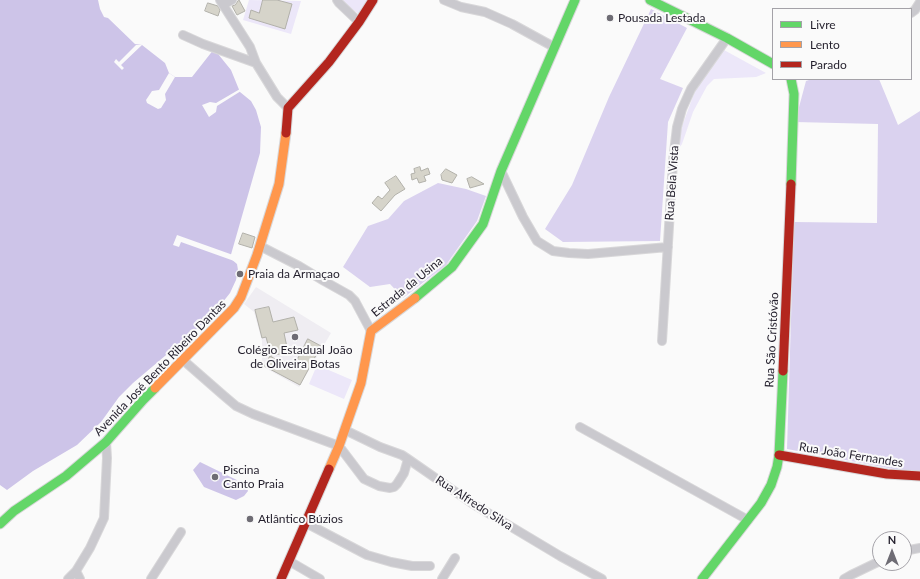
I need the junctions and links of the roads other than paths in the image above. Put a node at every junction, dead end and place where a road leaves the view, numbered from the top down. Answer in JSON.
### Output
{"nodes":[{"id":1,"x":232,"y":0,"type":"edge"},
{"id":2,"x":337,"y":0,"type":"edge"},
{"id":3,"x":373,"y":0,"type":"edge"},
{"id":4,"x":444,"y":0,"type":"edge"},
{"id":5,"x":575,"y":0,"type":"edge"},
{"id":6,"x":650,"y":0,"type":"edge"},
{"id":7,"x":920,"y":2,"type":"edge"},
{"id":8,"x":222,"y":3,"type":"edge"},
{"id":9,"x":912,"y":12,"type":"edge"},
{"id":10,"x":359,"y":22,"type":"junction"},
{"id":11,"x":183,"y":35,"type":"dead end"},
{"id":12,"x":727,"y":38,"type":"junction"},
{"id":13,"x":554,"y":47,"type":"junction"},
{"id":14,"x":256,"y":63,"type":"junction"},
{"id":15,"x":772,"y":63,"type":"edge"},
{"id":16,"x":791,"y":80,"type":"edge"},
{"id":17,"x":288,"y":108,"type":"junction"},
{"id":18,"x":501,"y":172,"type":"junction"},
{"id":19,"x":260,"y":246,"type":"junction"},
{"id":20,"x":668,"y":247,"type":"junction"},
{"id":21,"x":371,"y":331,"type":"junction"},
{"id":22,"x":662,"y":341,"type":"dead end"},
{"id":23,"x":183,"y":360,"type":"junction"},
{"id":24,"x":580,"y":427,"type":"dead end"},
{"id":25,"x":345,"y":430,"type":"junction"},
{"id":26,"x":106,"y":442,"type":"junction"},
{"id":27,"x":339,"y":446,"type":"junction"},
{"id":28,"x":779,"y":455,"type":"junction"},
{"id":29,"x":408,"y":459,"type":"junction"},
{"id":30,"x":920,"y":476,"type":"edge"},
{"id":31,"x":748,"y":520,"type":"junction"},
{"id":32,"x":306,"y":523,"type":"junction"},
{"id":33,"x":0,"y":524,"type":"edge"},
{"id":34,"x":182,"y":532,"type":"dead end"},
{"id":35,"x":455,"y":558,"type":"dead end"},
{"id":36,"x":289,"y":561,"type":"junction"},
{"id":37,"x":872,"y":565,"type":"edge"},
{"id":38,"x":430,"y":566,"type":"dead end"},
{"id":39,"x":76,"y":571,"type":"junction"},
{"id":40,"x":849,"y":578,"type":"edge"},
{"id":41,"x":68,"y":579,"type":"edge"},
{"id":42,"x":80,"y":579,"type":"edge"},
{"id":43,"x":150,"y":579,"type":"edge"},
{"id":44,"x":281,"y":579,"type":"edge"},
{"id":45,"x":320,"y":579,"type":"edge"},
{"id":46,"x":442,"y":579,"type":"edge"},
{"id":47,"x":602,"y":579,"type":"edge"},
{"id":48,"x":702,"y":579,"type":"edge"}],
"edges":[{"from":1,"to":8,"type":"street"},
{"from":2,"to":10,"type":"street"},
{"from":3,"to":10,"type":"main road"},
{"from":4,"to":13,"type":"street"},
{"from":5,"to":13,"type":"main road","name":"Estrada da Usina"},
{"from":6,"to":12,"type":"main road"},
{"from":7,"to":9,"type":"street"},
{"from":8,"to":14,"type":"street"},
{"from":10,"to":17,"type":"main road"},
{"from":11,"to":14,"type":"street"},
{"from":12,"to":15,"type":"main road"},
{"from":12,"to":20,"type":"street","name":"Rua Bela Vista"},
{"from":13,"to":18,"type":"main road","name":"Estrada da Usina"},
{"from":14,"to":17,"type":"street"},
{"from":16,"to":28,"type":"main road","name":"Rua São Cristóvão"},
{"from":17,"to":19,"type":"main road","name":"Avenida José Bento Ribeiro Dantas"},
{"from":18,"to":20,"type":"street"},
{"from":18,"to":21,"type":"main road","name":"Estrada da Usina"},
{"from":19,"to":21,"type":"street"},
{"from":19,"to":23,"type":"main road","name":"Avenida José Bento Ribeiro Dantas"},
{"from":20,"to":22,"type":"street","name":"Rua Bela Vista"},
{"from":21,"to":25,"type":"main road","name":"Estrada da Usina"},
{"from":23,"to":26,"type":"main road","name":"Avenida José Bento Ribeiro Dantas"},
{"from":23,"to":27,"type":"street"},
{"from":24,"to":31,"type":"street"},
{"from":25,"to":27,"type":"main road","name":"Estrada da Usina"},
{"from":25,"to":29,"type":"street","name":"Rua Alfredo Silva"},
{"from":26,"to":33,"type":"main road","name":"Avenida José Bento Ribeiro Dantas"},
{"from":26,"to":39,"type":"street"},
{"from":27,"to":29,"type":"street"},
{"from":27,"to":32,"type":"main road","name":"Estrada da Usina"},
{"from":28,"to":30,"type":"main road","name":"Rua João Fernandes"},
{"from":28,"to":31,"type":"main road","name":"Rua São Cristóvão"},
{"from":29,"to":47,"type":"street","name":"Rua Alfredo Silva"},
{"from":31,"to":48,"type":"main road","name":"Rua São Cristóvão"},
{"from":32,"to":36,"type":"main road","name":"Estrada da Usina"},
{"from":32,"to":38,"type":"street"},
{"from":34,"to":43,"type":"street"},
{"from":35,"to":46,"type":"street"},
{"from":36,"to":44,"type":"main road","name":"Estrada da Usina"},
{"from":36,"to":45,"type":"street"},
{"from":37,"to":40,"type":"street"},
{"from":39,"to":41,"type":"street"},
{"from":39,"to":42,"type":"street"}]}
